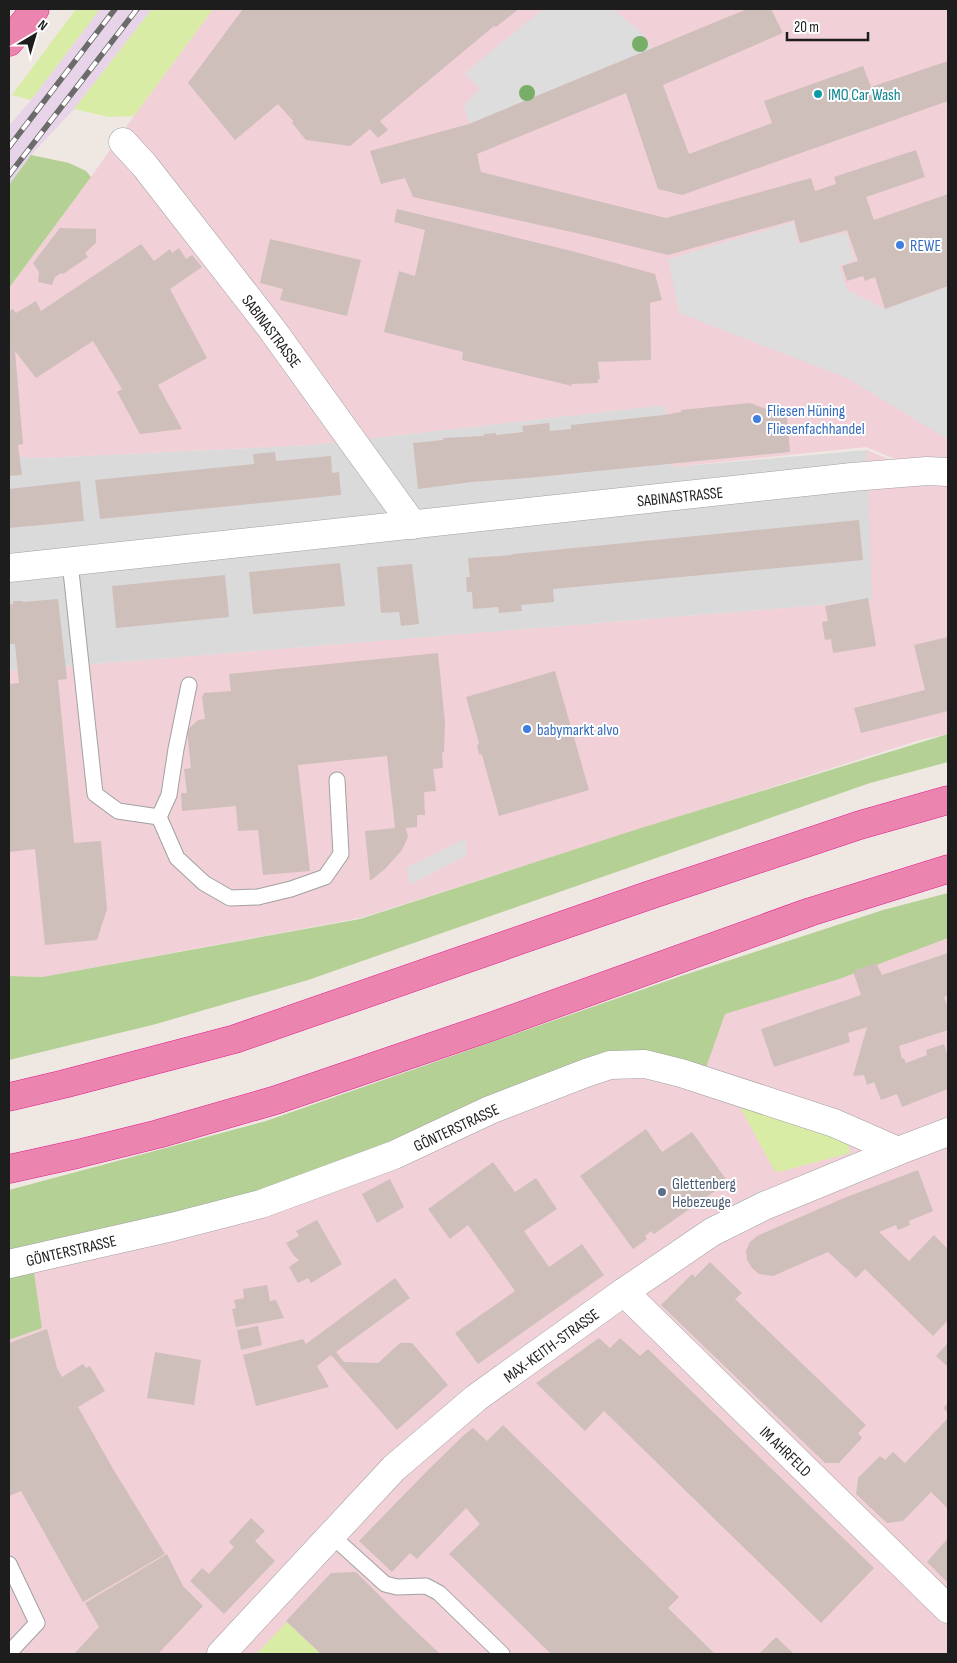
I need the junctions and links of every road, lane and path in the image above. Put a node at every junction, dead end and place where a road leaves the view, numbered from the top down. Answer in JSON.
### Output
{"nodes":[{"id":1,"x":34,"y":9,"type":"edge"},
{"id":2,"x":9,"y":42,"type":"edge"},
{"id":3,"x":124,"y":142,"type":"dead end"},
{"id":4,"x":948,"y":472,"type":"edge"},
{"id":5,"x":413,"y":525,"type":"junction"},
{"id":6,"x":70,"y":562,"type":"junction"},
{"id":7,"x":9,"y":568,"type":"edge"},
{"id":8,"x":189,"y":685,"type":"dead end"},
{"id":9,"x":337,"y":780,"type":"dead end"},
{"id":10,"x":948,"y":800,"type":"edge"},
{"id":11,"x":159,"y":817,"type":"junction"},
{"id":12,"x":948,"y":869,"type":"edge"},
{"id":13,"x":9,"y":1097,"type":"edge"},
{"id":14,"x":948,"y":1132,"type":"edge"},
{"id":15,"x":898,"y":1151,"type":"junction"},
{"id":16,"x":9,"y":1169,"type":"edge"},
{"id":17,"x":9,"y":1264,"type":"edge"},
{"id":18,"x":624,"y":1292,"type":"junction"},
{"id":19,"x":331,"y":1535,"type":"junction"},
{"id":20,"x":9,"y":1564,"type":"edge"},
{"id":21,"x":948,"y":1609,"type":"edge"},
{"id":22,"x":9,"y":1653,"type":"edge"},
{"id":23,"x":222,"y":1654,"type":"edge"},
{"id":24,"x":502,"y":1654,"type":"edge"}],
"edges":[{"from":1,"to":2,"type":"highway"},
{"from":3,"to":5,"type":"street","name":"SABINASTRASSE"},
{"from":4,"to":5,"type":"street","name":"SABINASTRASSE"},
{"from":5,"to":6,"type":"street","name":"SABINASTRASSE"},
{"from":6,"to":7,"type":"street","name":"SABINASTRASSE"},
{"from":6,"to":11,"type":"lane"},
{"from":8,"to":11,"type":"lane"},
{"from":9,"to":11,"type":"lane"},
{"from":10,"to":13,"type":"highway"},
{"from":12,"to":16,"type":"highway"},
{"from":14,"to":15,"type":"street","name":"MAX-KEITH-STRASSE"},
{"from":15,"to":17,"type":"street","name":"GÖNTERSTRASSE"},
{"from":15,"to":18,"type":"street","name":"MAX-KEITH-STRASSE"},
{"from":18,"to":19,"type":"street","name":"MAX-KEITH-STRASSE"},
{"from":18,"to":21,"type":"street","name":"IM AHRFELD"},
{"from":19,"to":23,"type":"street","name":"MAX-KEITH-STRASSE"},
{"from":19,"to":24,"type":"lane"},
{"from":20,"to":22,"type":"lane"}]}
